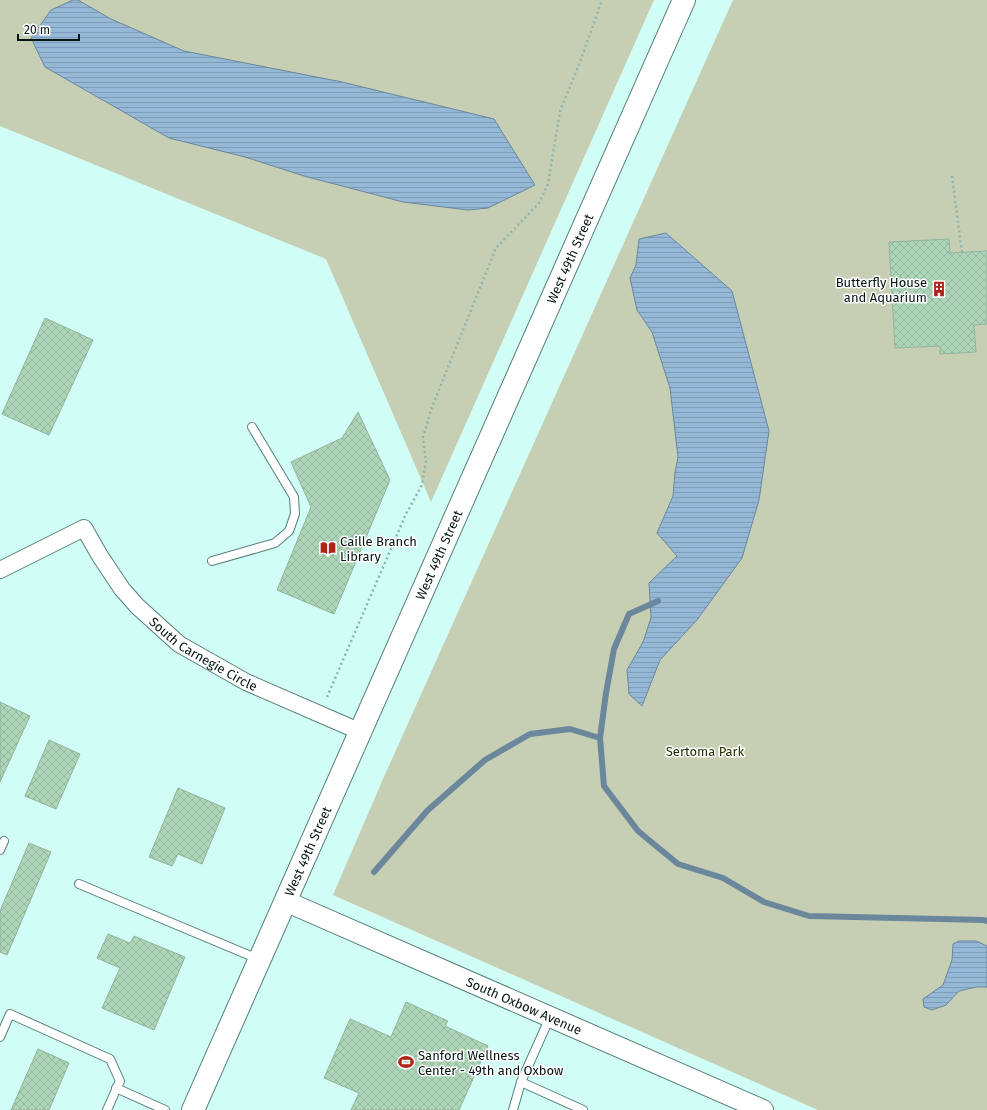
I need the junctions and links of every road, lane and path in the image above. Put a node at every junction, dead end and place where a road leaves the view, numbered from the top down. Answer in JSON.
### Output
{"nodes":[{"id":1,"x":602,"y":0,"type":"edge"},
{"id":2,"x":684,"y":0,"type":"edge"},
{"id":3,"x":952,"y":176,"type":"dead end"},
{"id":4,"x":962,"y":253,"type":"dead end"},
{"id":5,"x":252,"y":427,"type":"dead end"},
{"id":6,"x":212,"y":561,"type":"dead end"},
{"id":7,"x":0,"y":570,"type":"edge"},
{"id":8,"x":320,"y":714,"type":"junction"},
{"id":9,"x":361,"y":732,"type":"junction"},
{"id":10,"x":4,"y":841,"type":"dead end"},
{"id":11,"x":0,"y":850,"type":"edge"},
{"id":12,"x":79,"y":884,"type":"dead end"},
{"id":13,"x":285,"y":901,"type":"junction"},
{"id":14,"x":259,"y":960,"type":"junction"},
{"id":15,"x":550,"y":1017,"type":"junction"},
{"id":16,"x":0,"y":1037,"type":"edge"},
{"id":17,"x":521,"y":1082,"type":"junction"},
{"id":18,"x":116,"y":1088,"type":"junction"},
{"id":19,"x":107,"y":1110,"type":"edge"},
{"id":20,"x":165,"y":1110,"type":"edge"},
{"id":21,"x":192,"y":1110,"type":"edge"},
{"id":22,"x":513,"y":1110,"type":"edge"},
{"id":23,"x":583,"y":1110,"type":"edge"},
{"id":24,"x":762,"y":1110,"type":"edge"}],
"edges":[{"from":1,"to":8,"type":"path"},
{"from":2,"to":9,"type":"main road","name":"West 49th Street"},
{"from":3,"to":4,"type":"path"},
{"from":5,"to":6,"type":"lane"},
{"from":7,"to":8,"type":"street","name":"South Carnegie Circle"},
{"from":8,"to":9,"type":"street","name":"South Carnegie Circle"},
{"from":9,"to":13,"type":"main road","name":"West 49th Street"},
{"from":10,"to":11,"type":"lane"},
{"from":12,"to":14,"type":"lane"},
{"from":13,"to":14,"type":"main road","name":"West 49th Street"},
{"from":13,"to":15,"type":"street","name":"South Oxbow Avenue"},
{"from":14,"to":21,"type":"main road","name":"West 49th Street"},
{"from":15,"to":17,"type":"lane"},
{"from":15,"to":24,"type":"street","name":"South Oxbow Avenue"},
{"from":16,"to":18,"type":"lane"},
{"from":17,"to":22,"type":"lane"},
{"from":17,"to":23,"type":"lane"},
{"from":18,"to":19,"type":"lane"},
{"from":18,"to":20,"type":"lane"}]}
